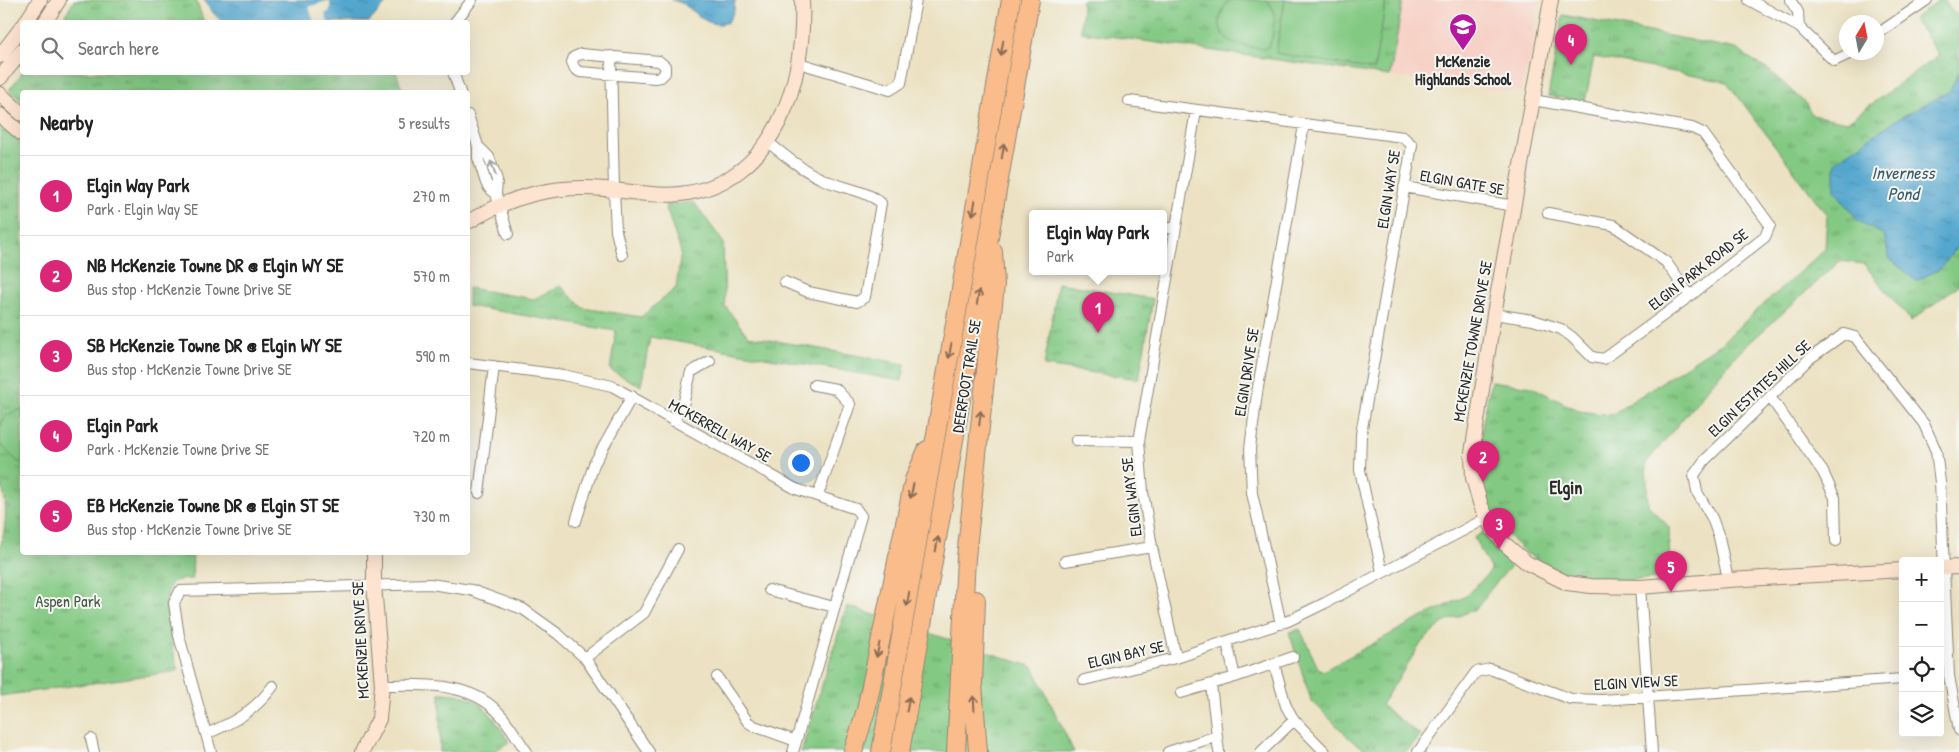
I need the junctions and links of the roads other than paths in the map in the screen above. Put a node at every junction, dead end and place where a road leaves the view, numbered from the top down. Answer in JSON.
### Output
{"nodes":[{"id":1,"x":40,"y":0,"type":"edge"},
{"id":2,"x":59,"y":0,"type":"edge"},
{"id":3,"x":472,"y":0,"type":"edge"},
{"id":4,"x":802,"y":0,"type":"edge"},
{"id":5,"x":916,"y":0,"type":"edge"},
{"id":6,"x":1030,"y":0,"type":"edge"},
{"id":7,"x":1551,"y":0,"type":"edge"},
{"id":8,"x":1749,"y":0,"type":"edge"},
{"id":9,"x":1790,"y":0,"type":"edge"},
{"id":10,"x":1926,"y":0,"type":"edge"},
{"id":11,"x":1007,"y":5,"type":"edge"},
{"id":12,"x":27,"y":20,"type":"edge"},
{"id":13,"x":46,"y":20,"type":"edge"},
{"id":14,"x":457,"y":20,"type":"edge"},
{"id":15,"x":1799,"y":27,"type":"junction"},
{"id":16,"x":1884,"y":29,"type":"edge"},
{"id":17,"x":20,"y":30,"type":"edge"},
{"id":18,"x":20,"y":53,"type":"edge"},
{"id":19,"x":0,"y":56,"type":"edge"},
{"id":20,"x":611,"y":56,"type":"junction"},
{"id":21,"x":1839,"y":58,"type":"edge"},
{"id":22,"x":799,"y":63,"type":"junction"},
{"id":23,"x":453,"y":75,"type":"edge"},
{"id":24,"x":611,"y":75,"type":"junction"},
{"id":25,"x":0,"y":78,"type":"edge"},
{"id":26,"x":459,"y":90,"type":"edge"},
{"id":27,"x":0,"y":94,"type":"edge"},
{"id":28,"x":1533,"y":100,"type":"junction"},
{"id":29,"x":1129,"y":101,"type":"dead end"},
{"id":30,"x":1196,"y":111,"type":"junction"},
{"id":31,"x":20,"y":112,"type":"edge"},
{"id":32,"x":0,"y":115,"type":"edge"},
{"id":33,"x":470,"y":121,"type":"edge"},
{"id":34,"x":1304,"y":125,"type":"junction"},
{"id":35,"x":20,"y":132,"type":"edge"},
{"id":36,"x":768,"y":142,"type":"junction"},
{"id":37,"x":1404,"y":187,"type":"junction"},
{"id":38,"x":614,"y":190,"type":"junction"},
{"id":39,"x":498,"y":199,"type":"junction"},
{"id":40,"x":1514,"y":206,"type":"junction"},
{"id":41,"x":1548,"y":213,"type":"dead end"},
{"id":42,"x":992,"y":216,"type":"junction"},
{"id":43,"x":470,"y":220,"type":"edge"},
{"id":44,"x":1167,"y":228,"type":"edge"},
{"id":45,"x":1175,"y":229,"type":"junction"},
{"id":46,"x":508,"y":234,"type":"dead end"},
{"id":47,"x":622,"y":255,"type":"dead end"},
{"id":48,"x":785,"y":282,"type":"dead end"},
{"id":49,"x":1690,"y":296,"type":"junction"},
{"id":50,"x":1494,"y":314,"type":"junction"},
{"id":51,"x":710,"y":361,"type":"dead end"},
{"id":52,"x":470,"y":363,"type":"edge"},
{"id":53,"x":494,"y":366,"type":"junction"},
{"id":54,"x":814,"y":385,"type":"dead end"},
{"id":55,"x":632,"y":396,"type":"junction"},
{"id":56,"x":1770,"y":397,"type":"junction"},
{"id":57,"x":673,"y":421,"type":"junction"},
{"id":58,"x":936,"y":430,"type":"junction"},
{"id":59,"x":1076,"y":440,"type":"dead end"},
{"id":60,"x":1140,"y":441,"type":"junction"},
{"id":61,"x":974,"y":467,"type":"junction"},
{"id":62,"x":479,"y":493,"type":"dead end"},
{"id":63,"x":818,"y":496,"type":"junction"},
{"id":64,"x":1487,"y":518,"type":"junction"},
{"id":65,"x":576,"y":522,"type":"dead end"},
{"id":66,"x":1836,"y":541,"type":"dead end"},
{"id":67,"x":1152,"y":546,"type":"junction"},
{"id":68,"x":678,"y":549,"type":"dead end"},
{"id":69,"x":374,"y":555,"type":"edge"},
{"id":70,"x":1942,"y":557,"type":"edge"},
{"id":71,"x":1064,"y":561,"type":"dead end"},
{"id":72,"x":1959,"y":567,"type":"edge"},
{"id":73,"x":1944,"y":568,"type":"edge"},
{"id":74,"x":1899,"y":570,"type":"edge"},
{"id":75,"x":1382,"y":572,"type":"junction"},
{"id":76,"x":1728,"y":580,"type":"junction"},
{"id":77,"x":374,"y":584,"type":"junction"},
{"id":78,"x":1640,"y":587,"type":"junction"},
{"id":79,"x":769,"y":590,"type":"dead end"},
{"id":80,"x":1943,"y":602,"type":"edge"},
{"id":81,"x":834,"y":607,"type":"junction"},
{"id":82,"x":1281,"y":624,"type":"junction"},
{"id":83,"x":1227,"y":642,"type":"junction"},
{"id":84,"x":1943,"y":647,"type":"edge"},
{"id":85,"x":1293,"y":657,"type":"dead end"},
{"id":86,"x":585,"y":658,"type":"junction"},
{"id":87,"x":1176,"y":658,"type":"junction"},
{"id":88,"x":1274,"y":664,"type":"junction"},
{"id":89,"x":1944,"y":676,"type":"edge"},
{"id":90,"x":716,"y":677,"type":"dead end"},
{"id":91,"x":1236,"y":678,"type":"junction"},
{"id":92,"x":1899,"y":679,"type":"edge"},
{"id":93,"x":1084,"y":680,"type":"dead end"},
{"id":94,"x":382,"y":685,"type":"junction"},
{"id":95,"x":1211,"y":685,"type":"junction"},
{"id":96,"x":273,"y":686,"type":"dead end"},
{"id":97,"x":1182,"y":693,"type":"dead end"},
{"id":98,"x":1649,"y":696,"type":"junction"},
{"id":99,"x":1294,"y":720,"type":"junction"},
{"id":100,"x":1959,"y":730,"type":"edge"},
{"id":101,"x":206,"y":734,"type":"junction"},
{"id":102,"x":1217,"y":736,"type":"junction"},
{"id":103,"x":91,"y":740,"type":"dead end"},
{"id":104,"x":796,"y":741,"type":"junction"},
{"id":105,"x":94,"y":752,"type":"edge"},
{"id":106,"x":211,"y":752,"type":"edge"},
{"id":107,"x":362,"y":752,"type":"edge"},
{"id":108,"x":527,"y":752,"type":"edge"},
{"id":109,"x":649,"y":752,"type":"edge"},
{"id":110,"x":793,"y":752,"type":"edge"},
{"id":111,"x":853,"y":752,"type":"edge"},
{"id":112,"x":881,"y":752,"type":"edge"},
{"id":113,"x":900,"y":752,"type":"edge"},
{"id":114,"x":956,"y":752,"type":"edge"},
{"id":115,"x":978,"y":752,"type":"edge"},
{"id":116,"x":1168,"y":752,"type":"edge"},
{"id":117,"x":1219,"y":752,"type":"edge"},
{"id":118,"x":1261,"y":752,"type":"edge"},
{"id":119,"x":1325,"y":752,"type":"edge"},
{"id":120,"x":1418,"y":752,"type":"edge"},
{"id":121,"x":1652,"y":752,"type":"edge"}],
"edges":[{"from":1,"to":12,"type":"street"},
{"from":2,"to":13,"type":"street"},
{"from":3,"to":14,"type":"street"},
{"from":4,"to":22,"type":"street"},
{"from":5,"to":22,"type":"street"},
{"from":42,"to":6,"type":"highway","name":"DEERFOOT TRAIL SE","one_way":true},
{"from":7,"to":28,"type":"street","name":"MCKENZIE TOWNE DRIVE SE"},
{"from":8,"to":15,"type":"street"},
{"from":9,"to":15,"type":"street"},
{"from":10,"to":16,"type":"street"},
{"from":11,"to":58,"type":"highway","name":"DEERFOOT TRAIL SE","one_way":true},
{"from":15,"to":21,"type":"street"},
{"from":17,"to":19,"type":"street"},
{"from":18,"to":25,"type":"street"},
{"from":20,"to":24,"type":"street"},
{"from":20,"to":24,"type":"street"},
{"from":20,"to":24,"type":"street"},
{"from":22,"to":36,"type":"street"},
{"from":23,"to":26,"type":"street"},
{"from":24,"to":38,"type":"street"},
{"from":27,"to":31,"type":"street"},
{"from":28,"to":40,"type":"street","name":"MCKENZIE TOWNE DRIVE SE"},
{"from":28,"to":49,"type":"street","name":"ELGIN PARK ROAD SE"},
{"from":29,"to":30,"type":"street","name":"ELGIN WAY SE"},
{"from":30,"to":34,"type":"street","name":"ELGIN WAY SE"},
{"from":30,"to":45,"type":"street","name":"ELGIN WAY SE"},
{"from":32,"to":35,"type":"street"},
{"from":33,"to":39,"type":"street"},
{"from":34,"to":37,"type":"street","name":"ELGIN WAY SE"},
{"from":34,"to":82,"type":"street","name":"ELGIN DRIVE SE"},
{"from":36,"to":38,"type":"street"},
{"from":36,"to":48,"type":"street"},
{"from":37,"to":40,"type":"street","name":"ELGIN GATE SE"},
{"from":37,"to":75,"type":"street","name":"ELGIN WAY SE"},
{"from":38,"to":39,"type":"street"},
{"from":38,"to":47,"type":"street"},
{"from":39,"to":43,"type":"street"},
{"from":39,"to":46,"type":"street"},
{"from":40,"to":50,"type":"street","name":"MCKENZIE TOWNE DRIVE SE"},
{"from":41,"to":49,"type":"street"},
{"from":61,"to":42,"type":"highway","one_way":true},
{"from":113,"to":42,"type":"highway","name":"DEERFOOT TRAIL SE","one_way":true},
{"from":44,"to":45,"type":"street"},
{"from":45,"to":60,"type":"street","name":"ELGIN WAY SE"},
{"from":49,"to":50,"type":"street","name":"ELGIN PARK ROAD SE"},
{"from":50,"to":64,"type":"street","name":"MCKENZIE TOWNE DRIVE SE"},
{"from":51,"to":57,"type":"street"},
{"from":52,"to":53,"type":"street","name":"MCKERRELL WAY SE"},
{"from":53,"to":55,"type":"street","name":"MCKERRELL WAY SE"},
{"from":53,"to":62,"type":"street"},
{"from":54,"to":63,"type":"street"},
{"from":55,"to":57,"type":"street","name":"MCKERRELL WAY SE"},
{"from":55,"to":65,"type":"street"},
{"from":56,"to":66,"type":"street"},
{"from":56,"to":70,"type":"street","name":"ELGIN ESTATES HILL SE"},
{"from":56,"to":76,"type":"street","name":"ELGIN ESTATES HILL SE"},
{"from":57,"to":63,"type":"street","name":"MCKERRELL WAY SE"},
{"from":58,"to":111,"type":"highway","one_way":true},
{"from":58,"to":112,"type":"highway","name":"DEERFOOT TRAIL SE","one_way":true},
{"from":59,"to":60,"type":"street"},
{"from":60,"to":67,"type":"street","name":"ELGIN WAY SE"},
{"from":61,"to":114,"type":"highway"},
{"from":115,"to":61,"type":"highway","one_way":true},
{"from":63,"to":81,"type":"street","name":"MCKERRELL WAY SE"},
{"from":64,"to":75,"type":"street"},
{"from":64,"to":78,"type":"street","name":"MCKENZIE TOWNE DRIVE SE"},
{"from":67,"to":71,"type":"street"},
{"from":67,"to":87,"type":"street","name":"ELGIN WAY SE"},
{"from":68,"to":86,"type":"street"},
{"from":69,"to":77,"type":"street","name":"MCKENZIE DRIVE SE"},
{"from":72,"to":73,"type":"street"},
{"from":74,"to":76,"type":"street","name":"MCKENZIE TOWNE DRIVE SE"},
{"from":75,"to":82,"type":"street"},
{"from":76,"to":78,"type":"street","name":"MCKENZIE TOWNE DRIVE SE"},
{"from":77,"to":86,"type":"street"},
{"from":77,"to":94,"type":"street","name":"MCKENZIE DRIVE SE"},
{"from":77,"to":101,"type":"street"},
{"from":78,"to":98,"type":"street"},
{"from":79,"to":81,"type":"street"},
{"from":80,"to":84,"type":"street"},
{"from":81,"to":104,"type":"street","name":"MCKERRELL WAY SE"},
{"from":82,"to":83,"type":"street"},
{"from":83,"to":87,"type":"street"},
{"from":83,"to":91,"type":"street"},
{"from":85,"to":88,"type":"street"},
{"from":86,"to":109,"type":"street"},
{"from":87,"to":93,"type":"street","name":"ELGIN BAY SE"},
{"from":88,"to":91,"type":"street"},
{"from":88,"to":99,"type":"street"},
{"from":89,"to":100,"type":"street"},
{"from":90,"to":104,"type":"street"},
{"from":91,"to":95,"type":"street"},
{"from":92,"to":98,"type":"street","name":"ELGIN VIEW SE"},
{"from":94,"to":107,"type":"street","name":"MCKENZIE DRIVE SE"},
{"from":94,"to":108,"type":"street"},
{"from":95,"to":97,"type":"street"},
{"from":95,"to":102,"type":"street"},
{"from":96,"to":101,"type":"street"},
{"from":98,"to":120,"type":"street","name":"ELGIN VIEW SE"},
{"from":98,"to":121,"type":"street"},
{"from":99,"to":118,"type":"street"},
{"from":99,"to":119,"type":"street"},
{"from":101,"to":106,"type":"street"},
{"from":102,"to":116,"type":"street"},
{"from":102,"to":117,"type":"street"},
{"from":103,"to":105,"type":"street"},
{"from":104,"to":110,"type":"street","name":"MCKERRELL WAY SE"}]}
